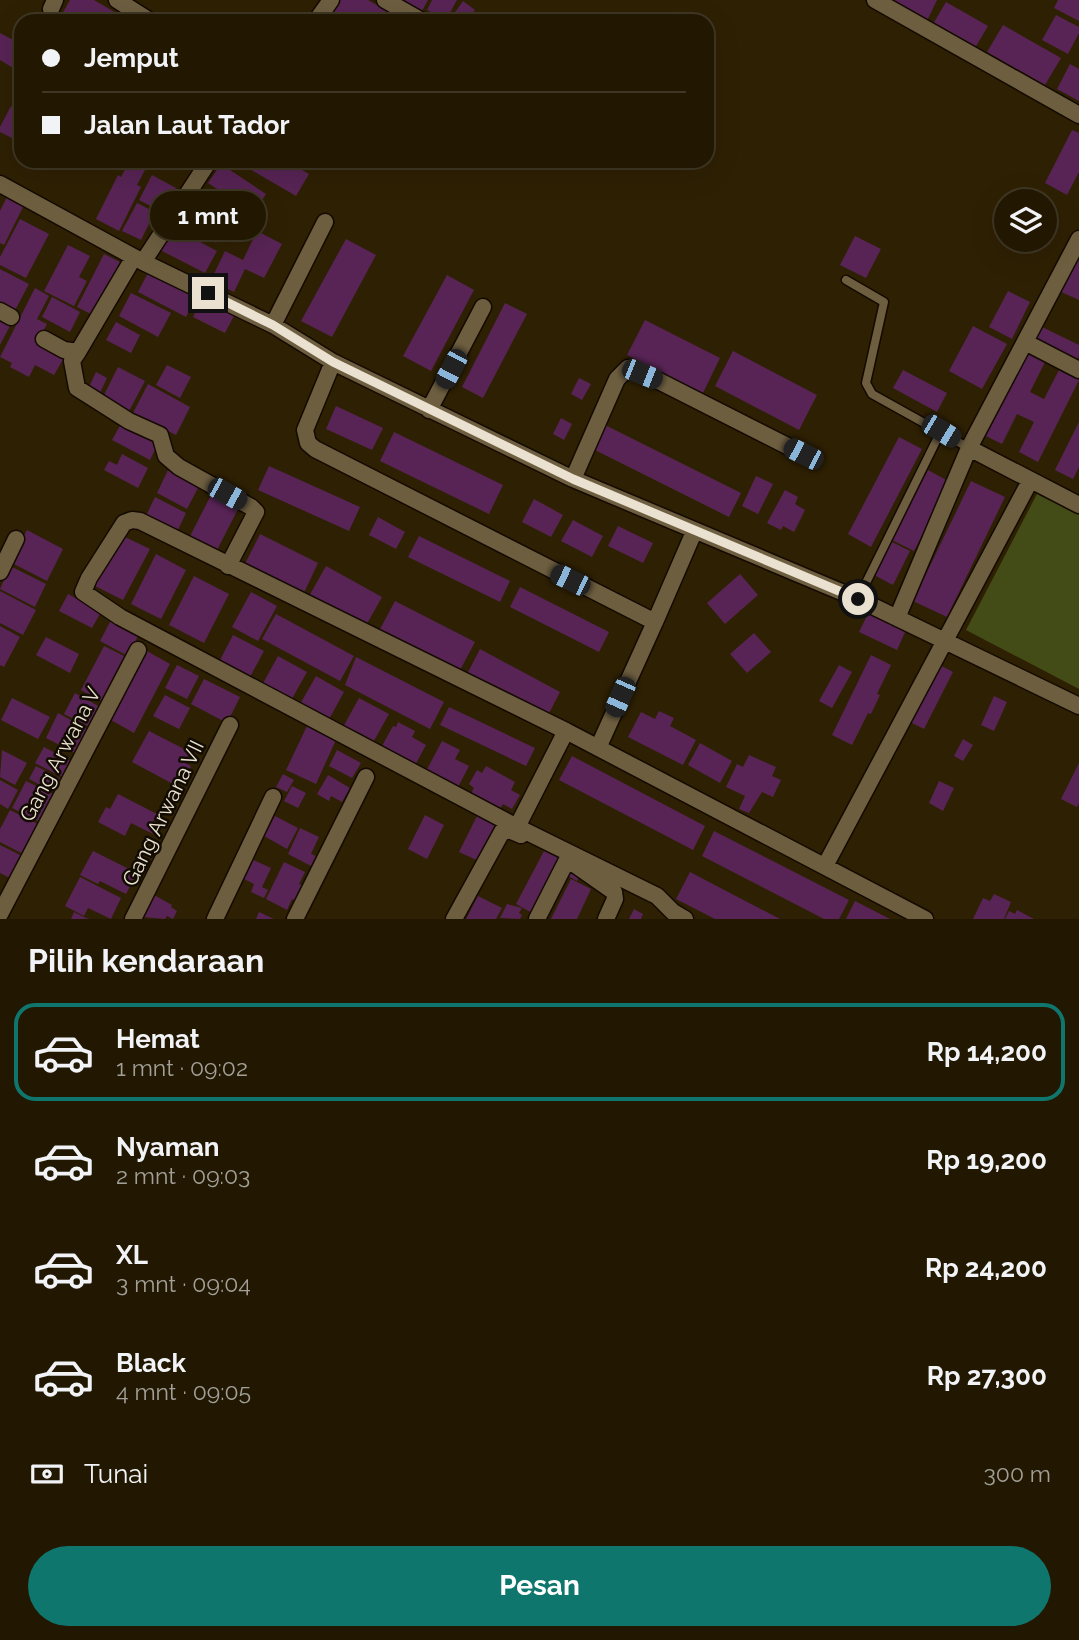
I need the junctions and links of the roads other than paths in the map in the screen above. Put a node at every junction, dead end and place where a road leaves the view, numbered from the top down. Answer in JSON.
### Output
{"nodes":[{"id":1,"x":117,"y":0,"type":"edge"},
{"id":2,"x":385,"y":0,"type":"edge"},
{"id":3,"x":875,"y":0,"type":"edge"},
{"id":4,"x":139,"y":14,"type":"edge"},
{"id":5,"x":410,"y":14,"type":"edge"},
{"id":6,"x":1079,"y":115,"type":"edge"},
{"id":7,"x":204,"y":168,"type":"edge"},
{"id":8,"x":0,"y":184,"type":"edge"},
{"id":9,"x":325,"y":222,"type":"dead end"},
{"id":10,"x":1079,"y":239,"type":"edge"},
{"id":11,"x":139,"y":260,"type":"junction"},
{"id":12,"x":846,"y":280,"type":"dead end"},
{"id":13,"x":484,"y":307,"type":"dead end"},
{"id":14,"x":273,"y":325,"type":"junction"},
{"id":15,"x":44,"y":339,"type":"dead end"},
{"id":16,"x":1025,"y":342,"type":"junction"},
{"id":17,"x":78,"y":352,"type":"junction"},
{"id":18,"x":333,"y":362,"type":"junction"},
{"id":19,"x":1079,"y":370,"type":"edge"},
{"id":20,"x":429,"y":410,"type":"junction"},
{"id":21,"x":941,"y":431,"type":"junction"},
{"id":22,"x":970,"y":448,"type":"junction"},
{"id":23,"x":803,"y":454,"type":"dead end"},
{"id":24,"x":573,"y":479,"type":"junction"},
{"id":25,"x":1030,"y":481,"type":"junction"},
{"id":26,"x":1079,"y":505,"type":"edge"},
{"id":27,"x":694,"y":532,"type":"junction"},
{"id":28,"x":16,"y":539,"type":"dead end"},
{"id":29,"x":228,"y":566,"type":"junction"},
{"id":30,"x":0,"y":572,"type":"edge"},
{"id":31,"x":858,"y":599,"type":"junction"},
{"id":32,"x":897,"y":618,"type":"junction"},
{"id":33,"x":655,"y":622,"type":"junction"},
{"id":34,"x":945,"y":642,"type":"junction"},
{"id":35,"x":138,"y":650,"type":"dead end"},
{"id":36,"x":1079,"y":706,"type":"edge"},
{"id":37,"x":230,"y":725,"type":"dead end"},
{"id":38,"x":566,"y":731,"type":"junction"},
{"id":39,"x":597,"y":748,"type":"junction"},
{"id":40,"x":366,"y":777,"type":"dead end"},
{"id":41,"x":272,"y":797,"type":"dead end"},
{"id":42,"x":517,"y":827,"type":"junction"},
{"id":43,"x":567,"y":860,"type":"junction"},
{"id":44,"x":824,"y":866,"type":"junction"},
{"id":45,"x":0,"y":915,"type":"edge"},
{"id":46,"x":133,"y":919,"type":"edge"},
{"id":47,"x":215,"y":919,"type":"edge"},
{"id":48,"x":295,"y":919,"type":"edge"},
{"id":49,"x":454,"y":919,"type":"edge"},
{"id":50,"x":537,"y":919,"type":"edge"},
{"id":51,"x":606,"y":919,"type":"edge"},
{"id":52,"x":685,"y":919,"type":"edge"},
{"id":53,"x":925,"y":919,"type":"edge"}],
"edges":[{"from":1,"to":4,"type":"street"},
{"from":2,"to":5,"type":"street"},
{"from":3,"to":6,"type":"street"},
{"from":7,"to":11,"type":"street"},
{"from":8,"to":11,"type":"street"},
{"from":9,"to":14,"type":"street"},
{"from":10,"to":16,"type":"street"},
{"from":11,"to":14,"type":"street"},
{"from":11,"to":17,"type":"street"},
{"from":12,"to":21,"type":"lane"},
{"from":13,"to":20,"type":"street"},
{"from":14,"to":18,"type":"street"},
{"from":15,"to":17,"type":"street"},
{"from":16,"to":19,"type":"street"},
{"from":16,"to":22,"type":"street"},
{"from":17,"to":29,"type":"street"},
{"from":18,"to":20,"type":"street"},
{"from":18,"to":33,"type":"street"},
{"from":20,"to":24,"type":"street"},
{"from":21,"to":22,"type":"lane"},
{"from":21,"to":31,"type":"lane"},
{"from":22,"to":25,"type":"street"},
{"from":22,"to":32,"type":"street"},
{"from":23,"to":24,"type":"street"},
{"from":24,"to":27,"type":"street"},
{"from":25,"to":26,"type":"street"},
{"from":25,"to":34,"type":"street"},
{"from":27,"to":31,"type":"street"},
{"from":27,"to":33,"type":"street"},
{"from":28,"to":30,"type":"street"},
{"from":29,"to":38,"type":"street"},
{"from":29,"to":42,"type":"street"},
{"from":31,"to":32,"type":"street"},
{"from":32,"to":34,"type":"street"},
{"from":33,"to":39,"type":"street"},
{"from":34,"to":36,"type":"street"},
{"from":34,"to":44,"type":"street"},
{"from":35,"to":45,"type":"street","name":"Gang Arwana V"},
{"from":37,"to":46,"type":"street","name":"Gang Arwana VII"},
{"from":38,"to":39,"type":"street"},
{"from":38,"to":42,"type":"street"},
{"from":39,"to":44,"type":"street"},
{"from":40,"to":48,"type":"street"},
{"from":41,"to":47,"type":"street"},
{"from":42,"to":52,"type":"street"},
{"from":43,"to":49,"type":"street"},
{"from":43,"to":50,"type":"street"},
{"from":43,"to":51,"type":"street"},
{"from":44,"to":53,"type":"street"}]}
